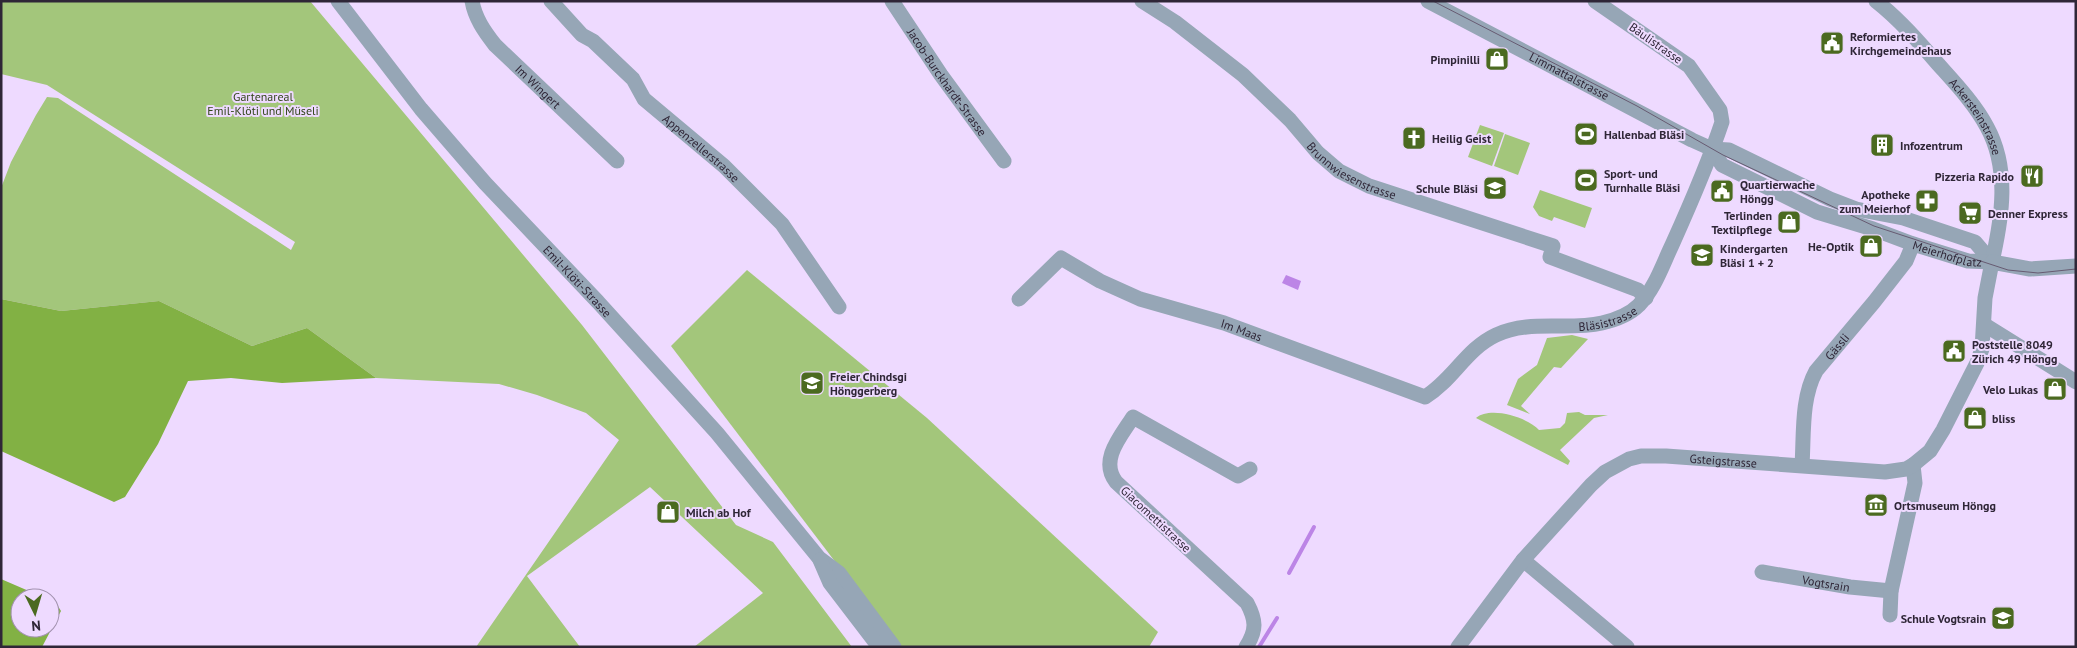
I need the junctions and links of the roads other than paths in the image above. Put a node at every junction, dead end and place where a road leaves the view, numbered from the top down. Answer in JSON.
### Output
{"nodes":[{"id":1,"x":338,"y":1,"type":"edge"},
{"id":2,"x":472,"y":1,"type":"edge"},
{"id":3,"x":551,"y":1,"type":"edge"},
{"id":4,"x":892,"y":1,"type":"edge"},
{"id":5,"x":1142,"y":1,"type":"edge"},
{"id":6,"x":1428,"y":1,"type":"edge"},
{"id":7,"x":1595,"y":1,"type":"edge"},
{"id":8,"x":1876,"y":1,"type":"edge"},
{"id":9,"x":1712,"y":149,"type":"junction"},
{"id":10,"x":617,"y":161,"type":"dead end"},
{"id":11,"x":1004,"y":161,"type":"dead end"},
{"id":12,"x":1853,"y":215,"type":"junction"},
{"id":13,"x":1913,"y":244,"type":"junction"},
{"id":14,"x":1992,"y":262,"type":"junction"},
{"id":15,"x":2076,"y":266,"type":"edge"},
{"id":16,"x":1646,"y":298,"type":"junction"},
{"id":17,"x":1019,"y":299,"type":"dead end"},
{"id":18,"x":839,"y":308,"type":"dead end"},
{"id":19,"x":1984,"y":325,"type":"junction"},
{"id":20,"x":2076,"y":382,"type":"edge"},
{"id":21,"x":1425,"y":397,"type":"joint"},
{"id":22,"x":1802,"y":465,"type":"junction"},
{"id":23,"x":1913,"y":465,"type":"junction"},
{"id":24,"x":1250,"y":469,"type":"dead end"},
{"id":25,"x":819,"y":558,"type":"junction"},
{"id":26,"x":1523,"y":560,"type":"junction"},
{"id":27,"x":1762,"y":572,"type":"dead end"},
{"id":28,"x":1891,"y":591,"type":"junction"},
{"id":29,"x":1890,"y":615,"type":"dead end"},
{"id":30,"x":879,"y":647,"type":"edge"},
{"id":31,"x":894,"y":647,"type":"edge"},
{"id":32,"x":1246,"y":647,"type":"edge"},
{"id":33,"x":1458,"y":647,"type":"edge"},
{"id":34,"x":1627,"y":647,"type":"edge"}],
"edges":[{"from":1,"to":25,"type":"street","name":"Emil-Klöti-Strasse"},
{"from":2,"to":10,"type":"street","name":"Im Wingert"},
{"from":3,"to":18,"type":"street","name":"Appenzellerstrasse"},
{"from":4,"to":11,"type":"street","name":"Jacob-Burckhardt-Strasse"},
{"from":5,"to":16,"type":"street","name":"Brunnwiesenstrasse"},
{"from":6,"to":9,"type":"street","name":"Limmattalstrasse"},
{"from":7,"to":9,"type":"street","name":"Bäulistrasse"},
{"from":8,"to":14,"type":"street","name":"Ackersteinstrasse"},
{"from":9,"to":12,"type":"street","name":"Limmattalstrasse"},
{"from":9,"to":16,"type":"street","name":"Bläsistrasse"},
{"from":12,"to":13,"type":"street","name":"Meierhofplatz"},
{"from":12,"to":14,"type":"street","name":"Meierhofplatz"},
{"from":13,"to":14,"type":"street","name":"Meierhofplatz"},
{"from":13,"to":22,"type":"street","name":"Gässli"},
{"from":14,"to":15,"type":"street"},
{"from":14,"to":19,"type":"street","name":"Ackersteinstrasse"},
{"from":16,"to":21,"type":"street","name":"Bläsistrasse"},
{"from":17,"to":21,"type":"street","name":"Im Maas"},
{"from":19,"to":20,"type":"street"},
{"from":19,"to":23,"type":"street","name":"Gsteigstrasse"},
{"from":22,"to":23,"type":"street","name":"Gsteigstrasse"},
{"from":22,"to":26,"type":"street","name":"Gsteigstrasse"},
{"from":23,"to":28,"type":"street"},
{"from":24,"to":32,"type":"street","name":"Giacomettistrasse"},
{"from":25,"to":30,"type":"street","name":"Emil-Klöti-Strasse"},
{"from":25,"to":31,"type":"street","name":"Emil-Klöti-Strasse"},
{"from":26,"to":33,"type":"street","name":"Gsteigstrasse"},
{"from":26,"to":34,"type":"street"},
{"from":27,"to":28,"type":"street","name":"Vogtsrain"},
{"from":28,"to":29,"type":"street"}]}
